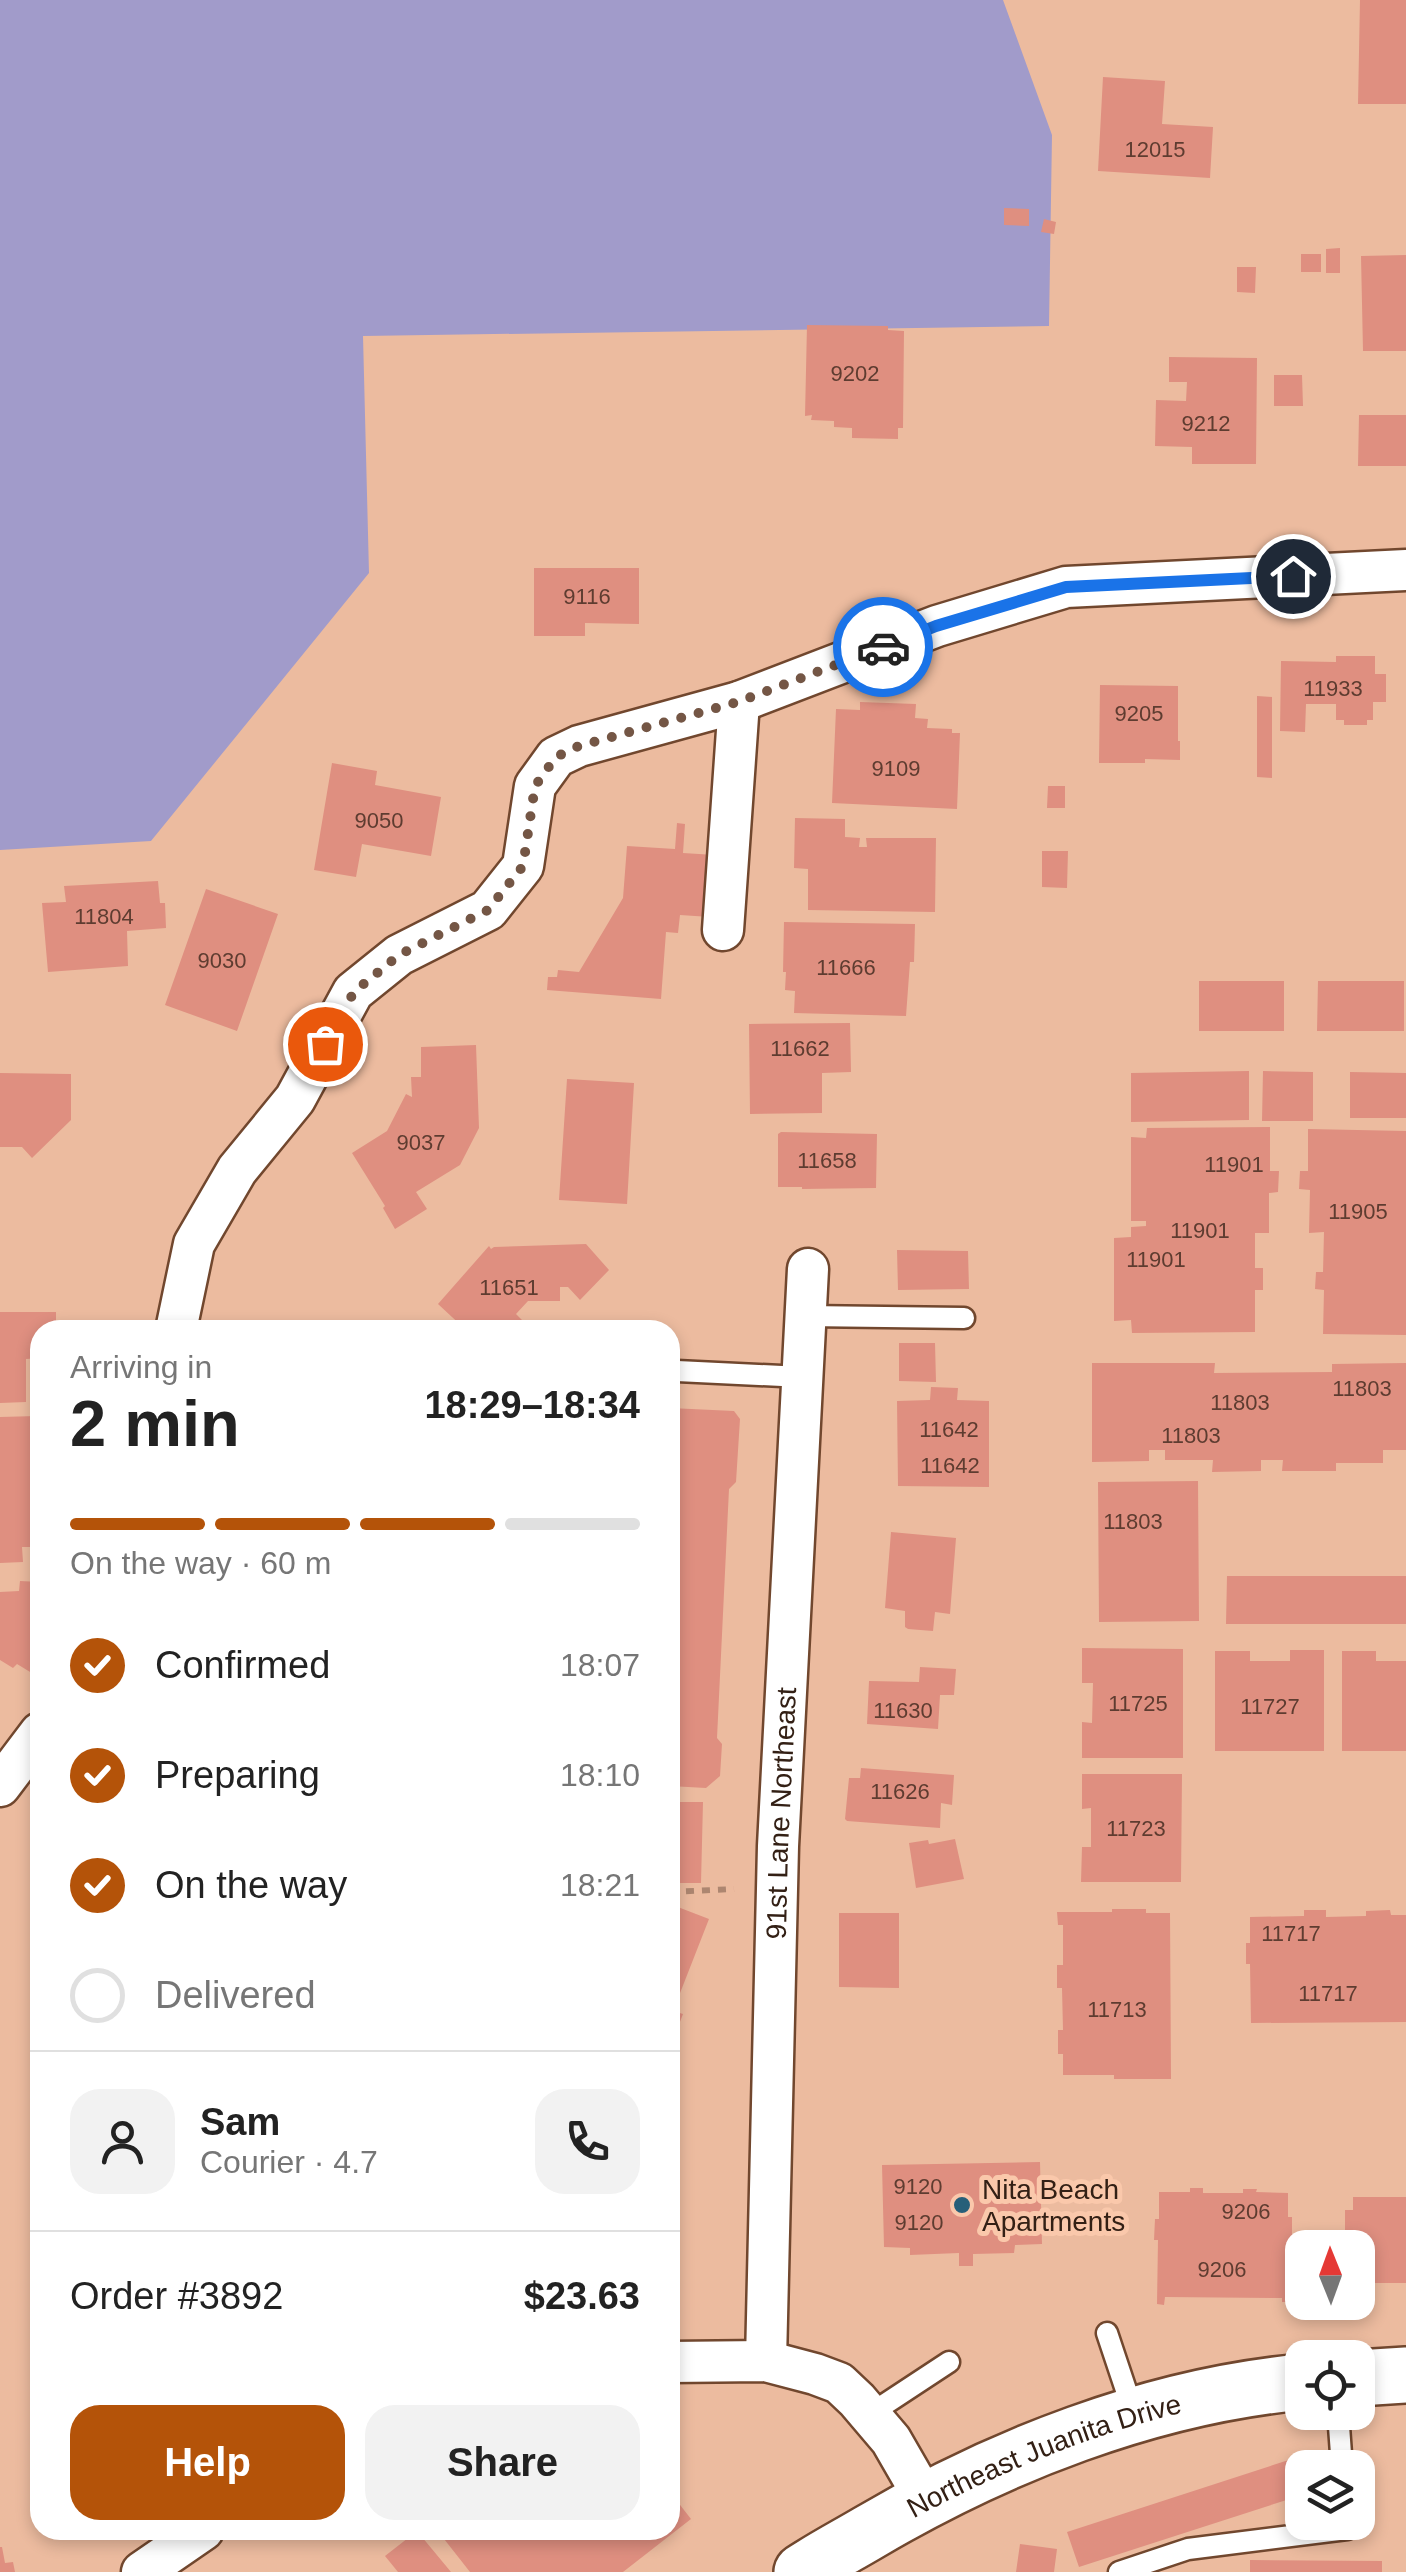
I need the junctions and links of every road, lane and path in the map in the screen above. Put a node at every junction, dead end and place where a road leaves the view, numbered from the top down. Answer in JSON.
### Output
{"nodes":[{"id":1,"x":1406,"y":570,"type":"edge"},
{"id":2,"x":738,"y":702,"type":"junction"},
{"id":3,"x":723,"y":930,"type":"dead end"},
{"id":4,"x":808,"y":1268,"type":"dead end"},
{"id":5,"x":806,"y":1316,"type":"junction"},
{"id":6,"x":964,"y":1318,"type":"dead end"},
{"id":7,"x":178,"y":1320,"type":"edge"},
{"id":8,"x":680,"y":1370,"type":"edge"},
{"id":9,"x":802,"y":1378,"type":"junction"},
{"id":10,"x":30,"y":1746,"type":"edge"},
{"id":11,"x":0,"y":1786,"type":"edge"},
{"id":12,"x":746,"y":1889,"type":"dead end"},
{"id":13,"x":680,"y":1892,"type":"edge"},
{"id":14,"x":1107,"y":2333,"type":"dead end"},
{"id":15,"x":766,"y":2361,"type":"junction"},
{"id":16,"x":680,"y":2362,"type":"edge"},
{"id":17,"x":948,"y":2362,"type":"dead end"},
{"id":18,"x":1406,"y":2375,"type":"edge"},
{"id":19,"x":1375,"y":2377,"type":"edge"},
{"id":20,"x":1285,"y":2384,"type":"edge"},
{"id":21,"x":870,"y":2414,"type":"junction"},
{"id":22,"x":1134,"y":2416,"type":"junction"},
{"id":23,"x":925,"y":2499,"type":"junction"},
{"id":24,"x":1285,"y":2537,"type":"edge"},
{"id":25,"x":188,"y":2540,"type":"edge"},
{"id":26,"x":142,"y":2572,"type":"edge"},
{"id":27,"x":802,"y":2572,"type":"edge"},
{"id":28,"x":1119,"y":2572,"type":"edge"}],
"edges":[{"from":1,"to":2,"type":"street"},
{"from":2,"to":3,"type":"street"},
{"from":2,"to":7,"type":"street"},
{"from":4,"to":5,"type":"street","name":"91st Lane Northeast"},
{"from":5,"to":6,"type":"lane"},
{"from":5,"to":9,"type":"street","name":"91st Lane Northeast"},
{"from":8,"to":9,"type":"lane"},
{"from":9,"to":15,"type":"street","name":"91st Lane Northeast"},
{"from":10,"to":11,"type":"street"},
{"from":12,"to":13,"type":"path"},
{"from":14,"to":22,"type":"lane"},
{"from":15,"to":16,"type":"street"},
{"from":15,"to":21,"type":"street"},
{"from":17,"to":21,"type":"lane"},
{"from":18,"to":19,"type":"main road"},
{"from":20,"to":22,"type":"main road","name":"Northeast Juanita Drive"},
{"from":21,"to":23,"type":"street"},
{"from":22,"to":23,"type":"main road","name":"Northeast Juanita Drive"},
{"from":23,"to":27,"type":"main road","name":"Northeast Juanita Drive"},
{"from":24,"to":28,"type":"lane"},
{"from":25,"to":26,"type":"street"}]}
